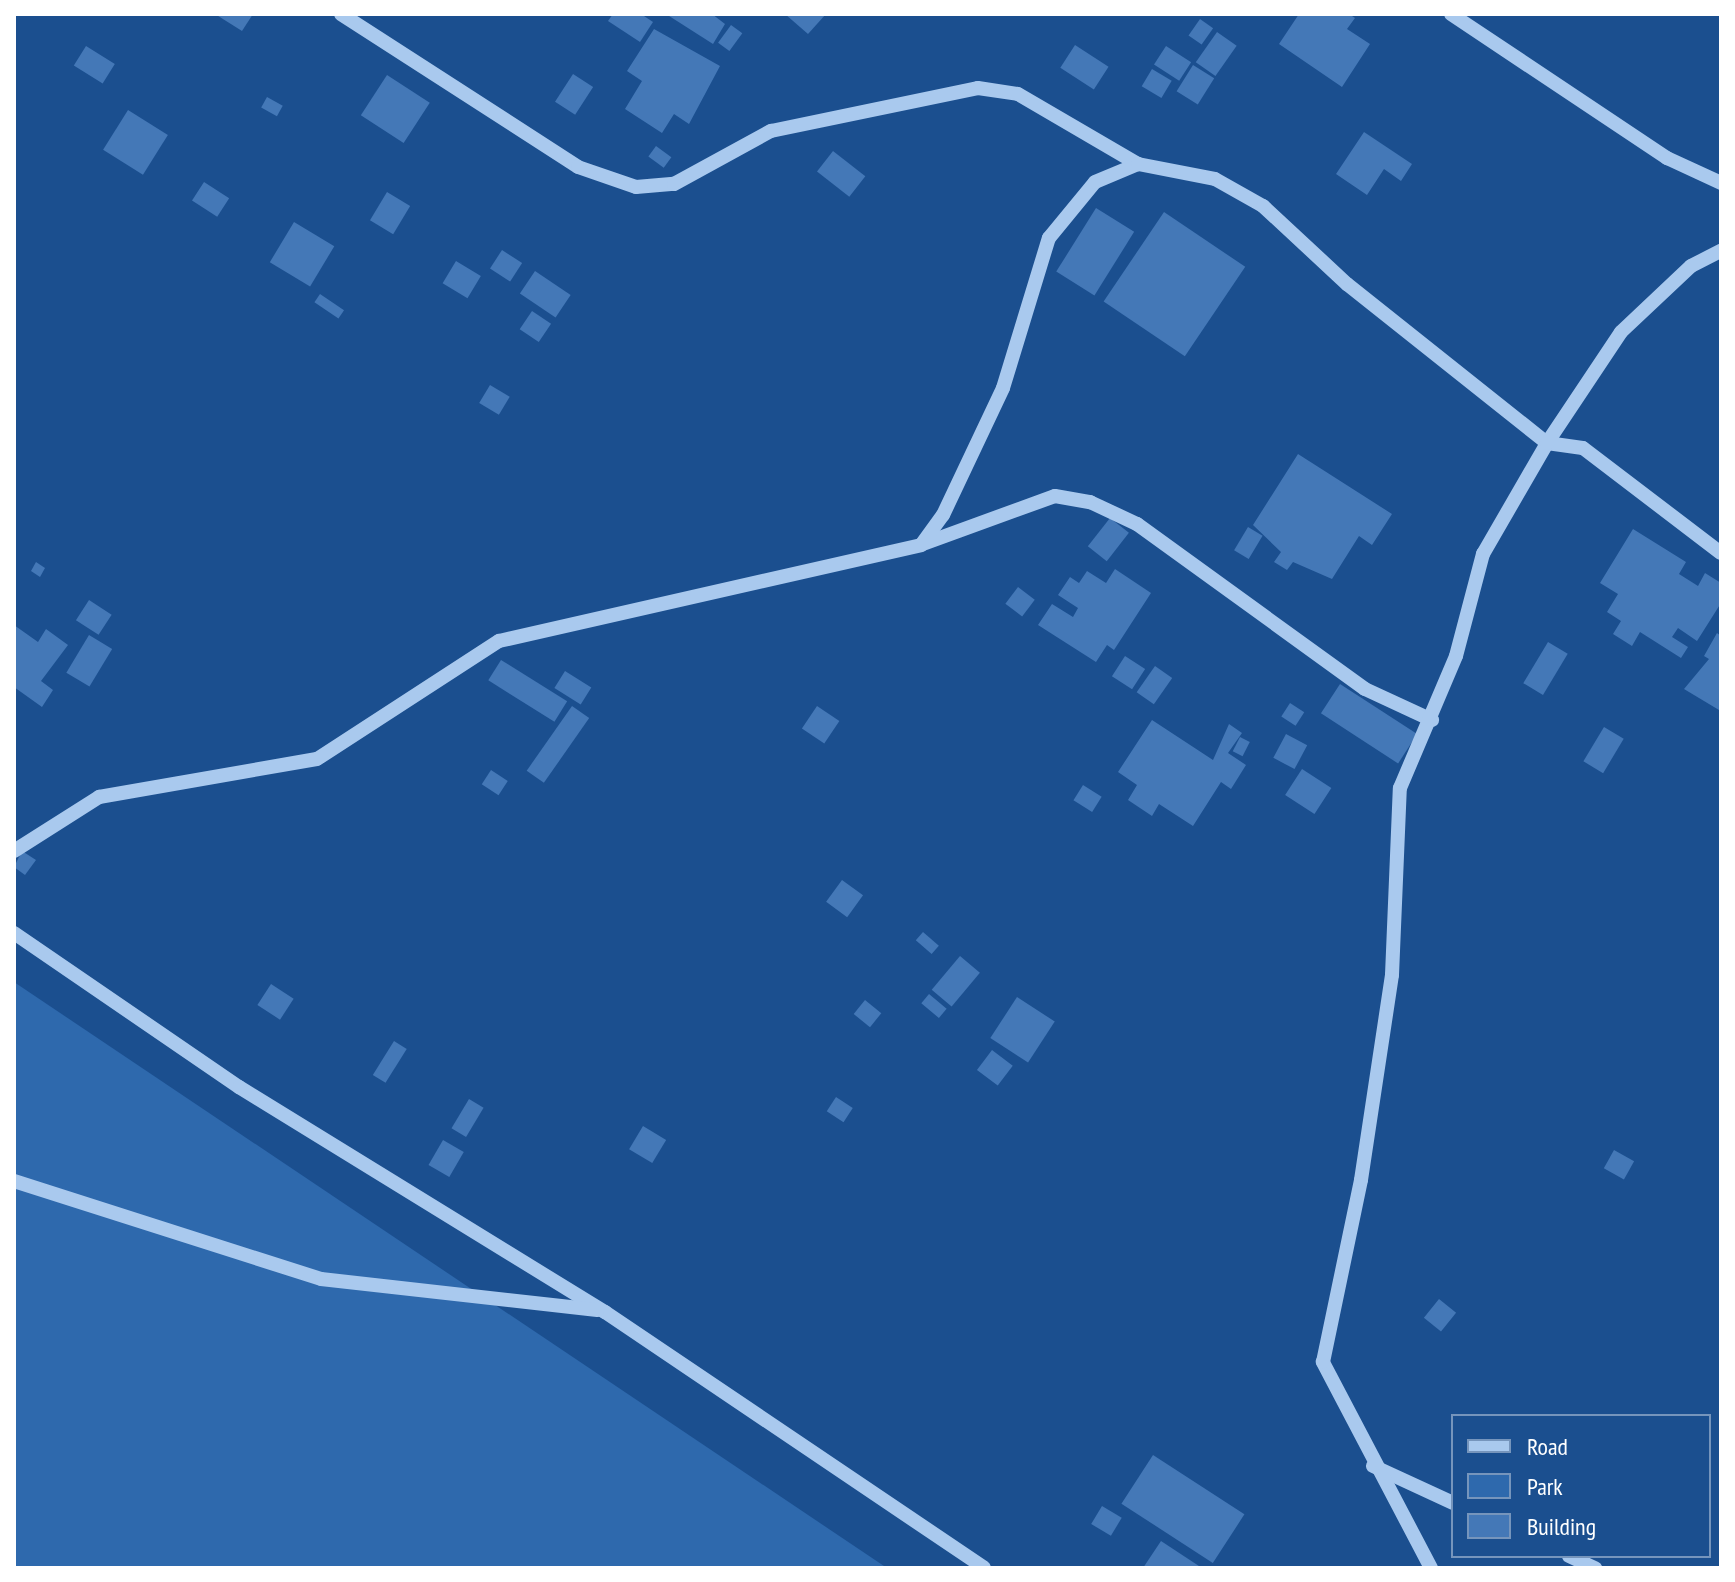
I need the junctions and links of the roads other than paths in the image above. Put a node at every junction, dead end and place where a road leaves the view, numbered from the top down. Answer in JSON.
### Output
{"nodes":[{"id":1,"x":341,"y":14,"type":"edge"},
{"id":2,"x":1451,"y":14,"type":"edge"},
{"id":3,"x":1138,"y":164,"type":"junction"},
{"id":4,"x":1721,"y":183,"type":"edge"},
{"id":5,"x":1721,"y":251,"type":"edge"},
{"id":6,"x":1547,"y":443,"type":"junction"},
{"id":7,"x":921,"y":545,"type":"junction"},
{"id":8,"x":1721,"y":553,"type":"edge"},
{"id":9,"x":1432,"y":720,"type":"junction"},
{"id":10,"x":14,"y":851,"type":"edge"},
{"id":11,"x":14,"y":933,"type":"edge"},
{"id":12,"x":14,"y":1181,"type":"edge"},
{"id":13,"x":605,"y":1312,"type":"junction"},
{"id":14,"x":1373,"y":1466,"type":"junction"},
{"id":15,"x":1451,"y":1502,"type":"edge"},
{"id":16,"x":1573,"y":1558,"type":"edge"},
{"id":17,"x":984,"y":1568,"type":"edge"},
{"id":18,"x":1431,"y":1568,"type":"edge"},
{"id":19,"x":1595,"y":1568,"type":"edge"}],
"edges":[{"from":1,"to":3,"type":"street"},
{"from":2,"to":4,"type":"street"},
{"from":3,"to":6,"type":"street"},
{"from":3,"to":7,"type":"street"},
{"from":5,"to":6,"type":"street"},
{"from":6,"to":8,"type":"street"},
{"from":6,"to":9,"type":"street"},
{"from":7,"to":9,"type":"street"},
{"from":7,"to":10,"type":"street"},
{"from":9,"to":14,"type":"street"},
{"from":11,"to":13,"type":"street"},
{"from":12,"to":13,"type":"street"},
{"from":13,"to":17,"type":"street"},
{"from":14,"to":15,"type":"street"},
{"from":14,"to":18,"type":"street"},
{"from":16,"to":19,"type":"street"}]}
